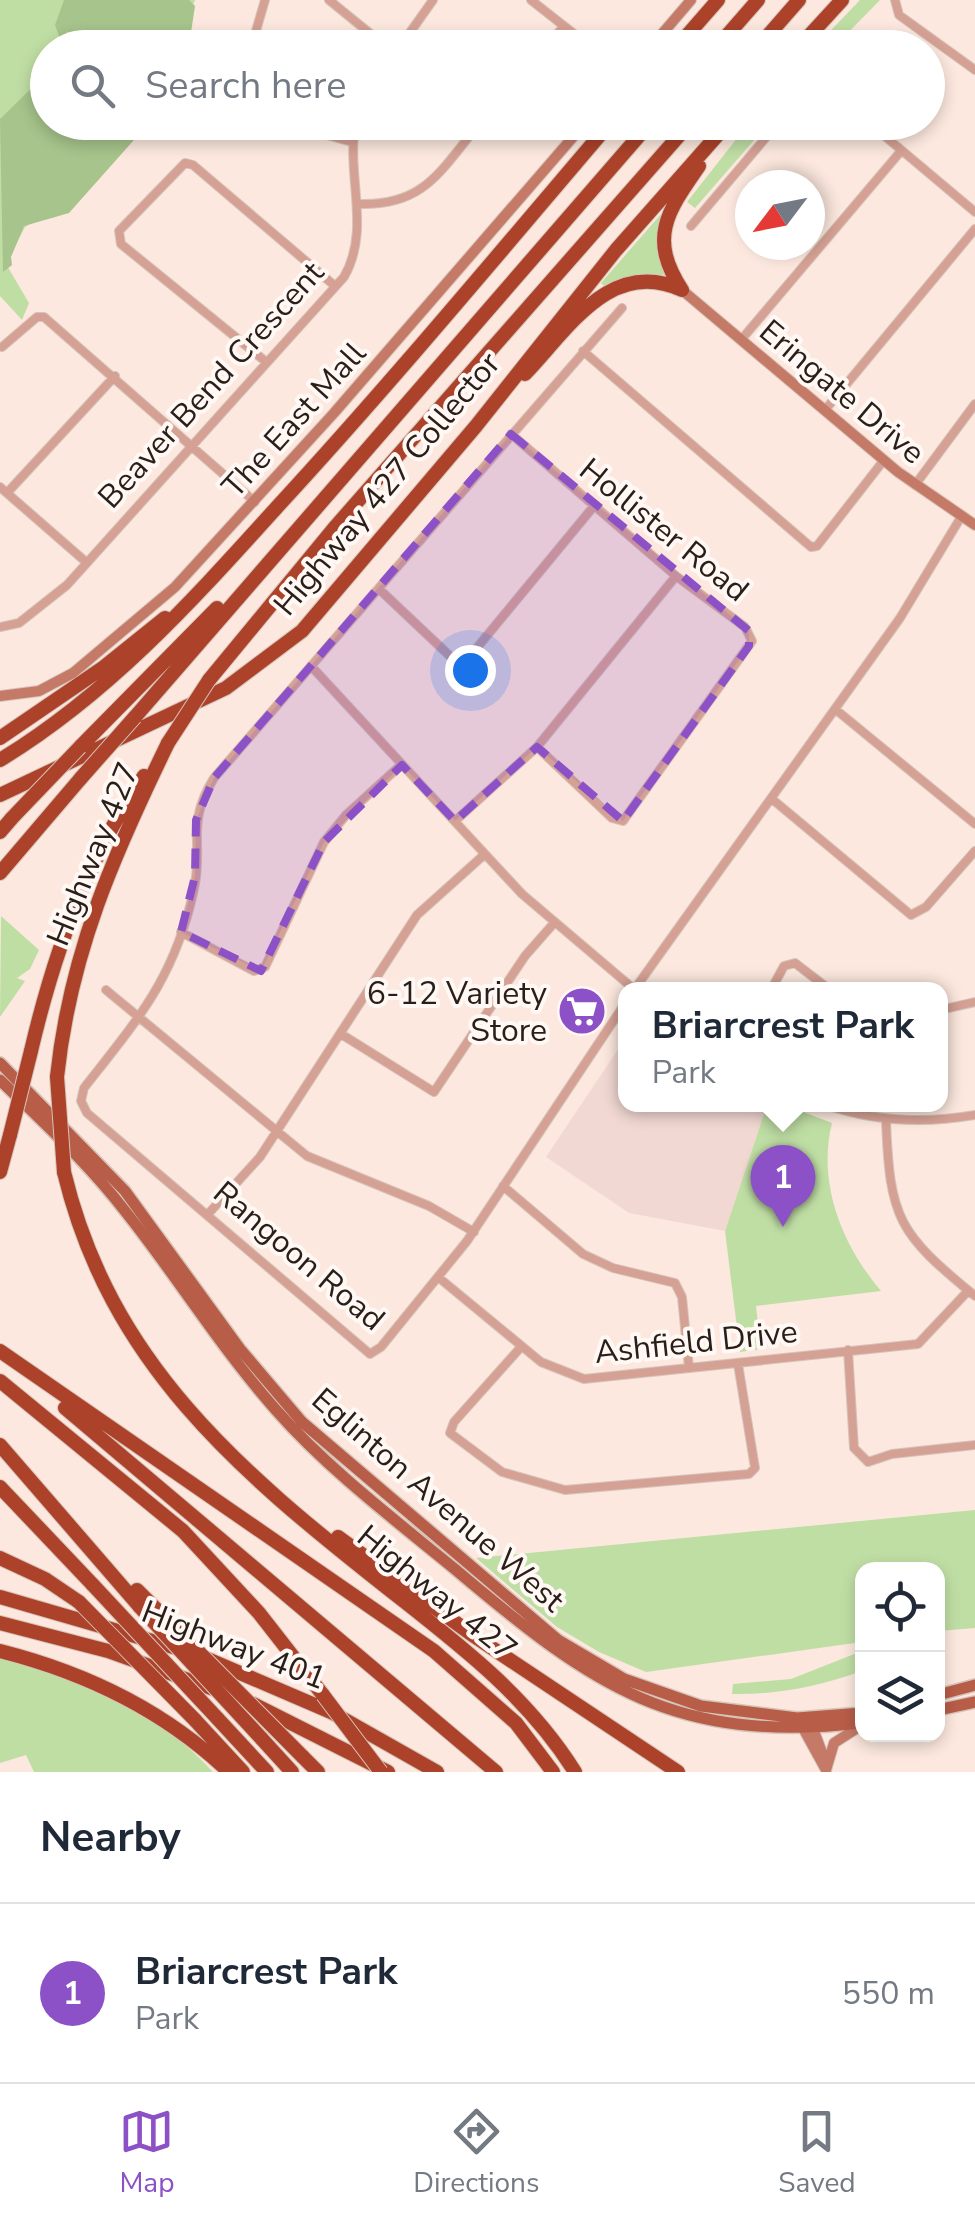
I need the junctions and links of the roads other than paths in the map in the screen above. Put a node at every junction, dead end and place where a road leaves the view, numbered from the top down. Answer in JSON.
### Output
{"nodes":[{"id":1,"x":265,"y":0,"type":"edge"},
{"id":2,"x":329,"y":0,"type":"edge"},
{"id":3,"x":434,"y":0,"type":"edge"},
{"id":4,"x":531,"y":0,"type":"edge"},
{"id":5,"x":690,"y":0,"type":"edge"},
{"id":6,"x":718,"y":0,"type":"edge"},
{"id":7,"x":758,"y":0,"type":"edge"},
{"id":8,"x":842,"y":0,"type":"edge"},
{"id":9,"x":895,"y":0,"type":"edge"},
{"id":10,"x":798,"y":2,"type":"edge"},
{"id":11,"x":564,"y":26,"type":"junction"},
{"id":12,"x":256,"y":30,"type":"edge"},
{"id":13,"x":366,"y":30,"type":"edge"},
{"id":14,"x":412,"y":30,"type":"edge"},
{"id":15,"x":561,"y":30,"type":"edge"},
{"id":16,"x":569,"y":30,"type":"edge"},
{"id":17,"x":665,"y":30,"type":"edge"},
{"id":18,"x":692,"y":30,"type":"edge"},
{"id":19,"x":732,"y":30,"type":"edge"},
{"id":20,"x":773,"y":30,"type":"edge"},
{"id":21,"x":814,"y":30,"type":"edge"},
{"id":22,"x":920,"y":30,"type":"edge"},
{"id":23,"x":945,"y":48,"type":"edge"},
{"id":24,"x":975,"y":70,"type":"edge"},
{"id":25,"x":345,"y":140,"type":"edge"},
{"id":26,"x":464,"y":140,"type":"edge"},
{"id":27,"x":570,"y":140,"type":"edge"},
{"id":28,"x":596,"y":140,"type":"edge"},
{"id":29,"x":635,"y":140,"type":"edge"},
{"id":30,"x":675,"y":140,"type":"edge"},
{"id":31,"x":715,"y":140,"type":"edge"},
{"id":32,"x":718,"y":140,"type":"edge"},
{"id":33,"x":764,"y":140,"type":"edge"},
{"id":34,"x":888,"y":140,"type":"edge"},
{"id":35,"x":352,"y":142,"type":"joint"},
{"id":36,"x":901,"y":151,"type":"junction"},
{"id":37,"x":359,"y":204,"type":"junction"},
{"id":38,"x":975,"y":212,"type":"edge"},
{"id":39,"x":691,"y":226,"type":"dead end"},
{"id":40,"x":975,"y":228,"type":"edge"},
{"id":41,"x":335,"y":286,"type":"junction"},
{"id":42,"x":682,"y":290,"type":"junction"},
{"id":43,"x":622,"y":308,"type":"dead end"},
{"id":44,"x":741,"y":340,"type":"junction"},
{"id":45,"x":2,"y":347,"type":"dead end"},
{"id":46,"x":583,"y":351,"type":"junction"},
{"id":47,"x":266,"y":362,"type":"junction"},
{"id":48,"x":114,"y":376,"type":"junction"},
{"id":49,"x":975,"y":404,"type":"edge"},
{"id":50,"x":825,"y":410,"type":"junction"},
{"id":51,"x":476,"y":426,"type":"junction"},
{"id":52,"x":512,"y":434,"type":"junction"},
{"id":53,"x":192,"y":444,"type":"junction"},
{"id":54,"x":884,"y":460,"type":"junction"},
{"id":55,"x":915,"y":484,"type":"junction"},
{"id":56,"x":4,"y":490,"type":"edge"},
{"id":57,"x":255,"y":502,"type":"junction"},
{"id":58,"x":594,"y":506,"type":"junction"},
{"id":59,"x":961,"y":517,"type":"junction"},
{"id":60,"x":975,"y":524,"type":"edge"},
{"id":61,"x":278,"y":548,"type":"junction"},
{"id":62,"x":232,"y":557,"type":"junction"},
{"id":63,"x":86,"y":562,"type":"junction"},
{"id":64,"x":676,"y":576,"type":"junction"},
{"id":65,"x":379,"y":589,"type":"junction"},
{"id":66,"x":0,"y":627,"type":"edge"},
{"id":67,"x":311,"y":666,"type":"junction"},
{"id":68,"x":0,"y":696,"type":"edge"},
{"id":69,"x":835,"y":708,"type":"junction"},
{"id":70,"x":0,"y":738,"type":"edge"},
{"id":71,"x":168,"y":743,"type":"junction"},
{"id":72,"x":537,"y":747,"type":"junction"},
{"id":73,"x":0,"y":760,"type":"edge"},
{"id":74,"x":402,"y":764,"type":"junction"},
{"id":75,"x":5,"y":794,"type":"edge"},
{"id":76,"x":772,"y":799,"type":"junction"},
{"id":77,"x":455,"y":821,"type":"junction"},
{"id":78,"x":975,"y":824,"type":"edge"},
{"id":79,"x":0,"y":832,"type":"edge"},
{"id":80,"x":975,"y":851,"type":"edge"},
{"id":81,"x":485,"y":854,"type":"junction"},
{"id":82,"x":0,"y":873,"type":"edge"},
{"id":83,"x":554,"y":922,"type":"junction"},
{"id":84,"x":181,"y":932,"type":"junction"},
{"id":85,"x":626,"y":982,"type":"edge"},
{"id":86,"x":639,"y":982,"type":"edge"},
{"id":87,"x":775,"y":982,"type":"edge"},
{"id":88,"x":820,"y":982,"type":"edge"},
{"id":89,"x":106,"y":990,"type":"dead end"},
{"id":90,"x":975,"y":1002,"type":"edge"},
{"id":91,"x":948,"y":1008,"type":"edge"},
{"id":92,"x":618,"y":1014,"type":"edge"},
{"id":93,"x":140,"y":1017,"type":"junction"},
{"id":94,"x":341,"y":1034,"type":"junction"},
{"id":95,"x":0,"y":1063,"type":"edge"},
{"id":96,"x":0,"y":1080,"type":"edge"},
{"id":97,"x":855,"y":1112,"type":"edge"},
{"id":98,"x":975,"y":1115,"type":"edge"},
{"id":99,"x":886,"y":1120,"type":"junction"},
{"id":100,"x":276,"y":1131,"type":"junction"},
{"id":101,"x":0,"y":1172,"type":"edge"},
{"id":102,"x":503,"y":1186,"type":"junction"},
{"id":103,"x":209,"y":1214,"type":"junction"},
{"id":104,"x":474,"y":1232,"type":"junction"},
{"id":105,"x":438,"y":1276,"type":"junction"},
{"id":106,"x":972,"y":1294,"type":"edge"},
{"id":107,"x":521,"y":1347,"type":"junction"},
{"id":108,"x":848,"y":1350,"type":"junction"},
{"id":109,"x":0,"y":1352,"type":"edge"},
{"id":110,"x":738,"y":1364,"type":"junction"},
{"id":111,"x":689,"y":1368,"type":"junction"},
{"id":112,"x":0,"y":1381,"type":"edge"},
{"id":113,"x":0,"y":1445,"type":"edge"},
{"id":114,"x":975,"y":1445,"type":"edge"},
{"id":115,"x":0,"y":1487,"type":"edge"},
{"id":116,"x":288,"y":1502,"type":"junction"},
{"id":117,"x":67,"y":1525,"type":"junction"},
{"id":118,"x":0,"y":1558,"type":"edge"},
{"id":119,"x":0,"y":1597,"type":"edge"},
{"id":120,"x":0,"y":1623,"type":"edge"},
{"id":121,"x":0,"y":1651,"type":"edge"},
{"id":122,"x":975,"y":1685,"type":"edge"},
{"id":123,"x":945,"y":1693,"type":"edge"},
{"id":124,"x":975,"y":1702,"type":"edge"},
{"id":125,"x":945,"y":1709,"type":"edge"},
{"id":126,"x":855,"y":1714,"type":"edge"},
{"id":127,"x":805,"y":1724,"type":"junction"},
{"id":128,"x":855,"y":1724,"type":"edge"},
{"id":129,"x":855,"y":1729,"type":"edge"},
{"id":130,"x":826,"y":1771,"type":"edge"},
{"id":131,"x":229,"y":1772,"type":"edge"},
{"id":132,"x":244,"y":1772,"type":"edge"},
{"id":133,"x":267,"y":1772,"type":"edge"},
{"id":134,"x":292,"y":1772,"type":"edge"},
{"id":135,"x":318,"y":1772,"type":"edge"},
{"id":136,"x":384,"y":1772,"type":"edge"},
{"id":137,"x":437,"y":1772,"type":"edge"},
{"id":138,"x":496,"y":1772,"type":"edge"},
{"id":139,"x":553,"y":1772,"type":"edge"},
{"id":140,"x":575,"y":1772,"type":"edge"},
{"id":141,"x":678,"y":1772,"type":"edge"}],
"edges":[{"from":1,"to":12,"type":"street"},
{"from":2,"to":13,"type":"street"},
{"from":3,"to":14,"type":"street"},
{"from":4,"to":11,"type":"street"},
{"from":5,"to":17,"type":"main road"},
{"from":6,"to":18,"type":"highway"},
{"from":7,"to":19,"type":"highway"},
{"from":8,"to":21,"type":"highway"},
{"from":9,"to":22,"type":"street"},
{"from":10,"to":20,"type":"highway"},
{"from":11,"to":15,"type":"street"},
{"from":11,"to":16,"type":"street"},
{"from":23,"to":24,"type":"street"},
{"from":25,"to":35,"type":"street"},
{"from":26,"to":37,"type":"street"},
{"from":27,"to":57,"type":"main road","name":"The East Mall"},
{"from":28,"to":62,"type":"highway","name":"Highway 427 Collector"},
{"from":29,"to":61,"type":"highway","name":"Highway 427"},
{"from":30,"to":71,"type":"highway","name":"Highway 427","bridge":true},
{"from":31,"to":51,"type":"highway","name":"Highway 427 Collector"},
{"from":32,"to":42,"type":"highway"},
{"from":33,"to":39,"type":"street"},
{"from":34,"to":36,"type":"street"},
{"from":35,"to":37,"type":"street","name":"Beaver Bend Crescent"},
{"from":36,"to":38,"type":"street"},
{"from":36,"to":44,"type":"street"},
{"from":37,"to":41,"type":"street","name":"Beaver Bend Crescent"},
{"from":40,"to":50,"type":"street"},
{"from":41,"to":47,"type":"street","name":"Beaver Bend Crescent"},
{"from":41,"to":47,"type":"street"},
{"from":42,"to":44,"type":"main road","name":"Eringate Drive"},
{"from":42,"to":51,"type":"highway"},
{"from":43,"to":46,"type":"street"},
{"from":44,"to":50,"type":"main road","name":"Eringate Drive"},
{"from":45,"to":48,"type":"street"},
{"from":46,"to":52,"type":"street"},
{"from":46,"to":54,"type":"street"},
{"from":47,"to":53,"type":"street","name":"Beaver Bend Crescent"},
{"from":48,"to":53,"type":"street"},
{"from":48,"to":56,"type":"street"},
{"from":49,"to":55,"type":"street"},
{"from":50,"to":54,"type":"main road","name":"Eringate Drive"},
{"from":51,"to":75,"type":"highway","name":"Highway 427 Collector"},
{"from":52,"to":58,"type":"street","name":"Hollister Road"},
{"from":52,"to":65,"type":"street"},
{"from":53,"to":57,"type":"street"},
{"from":53,"to":63,"type":"street","name":"Beaver Bend Crescent"},
{"from":54,"to":55,"type":"main road","name":"Eringate Drive"},
{"from":55,"to":59,"type":"main road","name":"Eringate Drive"},
{"from":56,"to":63,"type":"street"},
{"from":57,"to":68,"type":"main road","name":"The East Mall"},
{"from":58,"to":64,"type":"street","name":"Hollister Road"},
{"from":58,"to":65,"type":"street"},
{"from":59,"to":60,"type":"main road","name":"Eringate Drive"},
{"from":59,"to":69,"type":"street"},
{"from":61,"to":79,"type":"highway","bridge":true},
{"from":61,"to":82,"type":"highway","name":"Highway 427","bridge":true},
{"from":62,"to":70,"type":"highway"},
{"from":62,"to":73,"type":"highway","name":"Highway 427 Collector"},
{"from":63,"to":66,"type":"street","name":"Beaver Bend Crescent"},
{"from":64,"to":72,"type":"street"},
{"from":64,"to":72,"type":"street","name":"Hollister Road"},
{"from":65,"to":67,"type":"street"},
{"from":67,"to":74,"type":"street"},
{"from":67,"to":84,"type":"street"},
{"from":69,"to":76,"type":"street"},
{"from":69,"to":78,"type":"street"},
{"from":71,"to":101,"type":"highway","bridge":true},
{"from":71,"to":116,"type":"highway","name":"Highway 427","bridge":true},
{"from":72,"to":77,"type":"street"},
{"from":74,"to":77,"type":"street"},
{"from":74,"to":84,"type":"street"},
{"from":76,"to":80,"type":"street"},
{"from":76,"to":86,"type":"street"},
{"from":77,"to":81,"type":"street"},
{"from":81,"to":83,"type":"street"},
{"from":81,"to":94,"type":"street"},
{"from":83,"to":85,"type":"street"},
{"from":83,"to":94,"type":"street"},
{"from":84,"to":93,"type":"street"},
{"from":87,"to":88,"type":"street"},
{"from":89,"to":93,"type":"street"},
{"from":90,"to":91,"type":"street"},
{"from":92,"to":102,"type":"street","name":"Rangoon Road"},
{"from":93,"to":100,"type":"street"},
{"from":93,"to":103,"type":"street","name":"Rangoon Road"},
{"from":94,"to":100,"type":"street"},
{"from":95,"to":127,"type":"main road","name":"Eglinton Avenue West"},
{"from":96,"to":127,"type":"main road","name":"Eglinton Avenue West"},
{"from":97,"to":99,"type":"street"},
{"from":98,"to":99,"type":"street"},
{"from":99,"to":106,"type":"street"},
{"from":100,"to":103,"type":"street"},
{"from":100,"to":104,"type":"street"},
{"from":102,"to":104,"type":"street","name":"Rangoon Road"},
{"from":102,"to":111,"type":"street"},
{"from":103,"to":105,"type":"street","name":"Rangoon Road"},
{"from":104,"to":105,"type":"street","name":"Rangoon Road"},
{"from":105,"to":107,"type":"street","name":"Ashfield Drive"},
{"from":106,"to":108,"type":"street","name":"Ashfield Drive"},
{"from":107,"to":110,"type":"street"},
{"from":107,"to":111,"type":"street","name":"Ashfield Drive"},
{"from":108,"to":110,"type":"street","name":"Ashfield Drive"},
{"from":108,"to":114,"type":"street"},
{"from":109,"to":138,"type":"highway"},
{"from":109,"to":139,"type":"highway"},
{"from":110,"to":111,"type":"street","name":"Ashfield Drive"},
{"from":112,"to":136,"type":"highway","bridge":true},
{"from":113,"to":117,"type":"highway"},
{"from":115,"to":133,"type":"highway","bridge":true},
{"from":116,"to":140,"type":"highway","name":"Highway 427"},
{"from":116,"to":141,"type":"highway"},
{"from":117,"to":134,"type":"highway","bridge":true},
{"from":117,"to":135,"type":"highway","bridge":true},
{"from":118,"to":132,"type":"highway","bridge":true},
{"from":119,"to":137,"type":"highway","name":"Highway 401"},
{"from":120,"to":136,"type":"highway","name":"Highway 401"},
{"from":121,"to":131,"type":"highway"},
{"from":122,"to":123,"type":"main road"},
{"from":124,"to":125,"type":"main road"},
{"from":126,"to":127,"type":"main road","name":"Eglinton Avenue West"},
{"from":127,"to":128,"type":"main road","name":"Eglinton Avenue West"},
{"from":127,"to":130,"type":"main road"},
{"from":129,"to":130,"type":"main road"}]}
